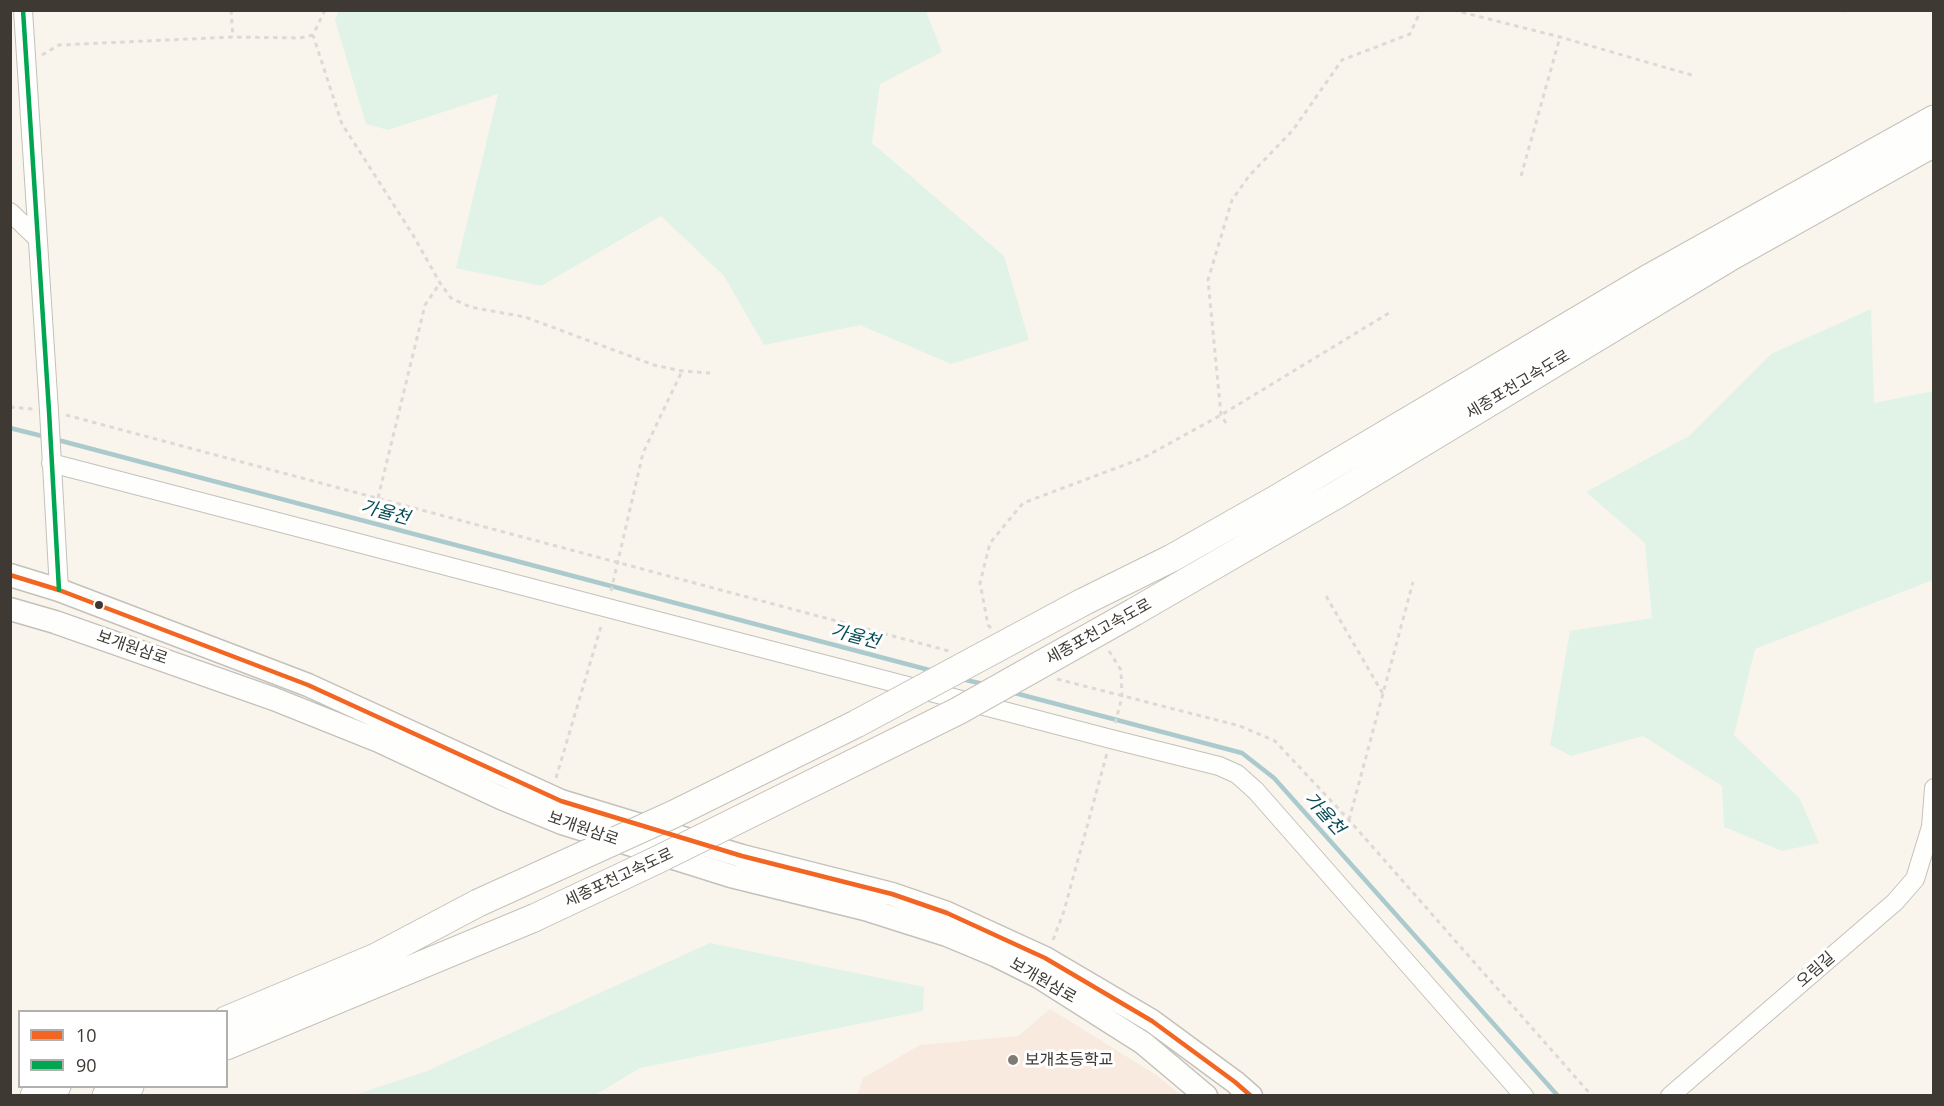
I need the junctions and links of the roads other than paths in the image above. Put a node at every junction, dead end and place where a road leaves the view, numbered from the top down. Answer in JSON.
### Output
{"nodes":[{"id":1,"x":23,"y":10,"type":"edge"},
{"id":2,"x":1934,"y":119,"type":"edge"},
{"id":3,"x":1934,"y":143,"type":"edge"},
{"id":4,"x":10,"y":212,"type":"edge"},
{"id":5,"x":37,"y":238,"type":"junction"},
{"id":6,"x":51,"y":459,"type":"junction"},
{"id":7,"x":10,"y":575,"type":"edge"},
{"id":8,"x":59,"y":591,"type":"junction"},
{"id":9,"x":10,"y":609,"type":"edge"},
{"id":10,"x":1934,"y":788,"type":"edge"},
{"id":11,"x":1932,"y":826,"type":"edge"},
{"id":12,"x":228,"y":1019,"type":"edge"},
{"id":13,"x":228,"y":1045,"type":"edge"},
{"id":14,"x":52,"y":1088,"type":"edge"},
{"id":15,"x":125,"y":1088,"type":"edge"},
{"id":16,"x":34,"y":1095,"type":"edge"},
{"id":17,"x":106,"y":1095,"type":"edge"},
{"id":18,"x":1206,"y":1095,"type":"edge"},
{"id":19,"x":1251,"y":1095,"type":"edge"},
{"id":20,"x":1524,"y":1095,"type":"edge"},
{"id":21,"x":1670,"y":1095,"type":"edge"}],
"edges":[{"from":1,"to":5,"type":"street"},
{"from":2,"to":12,"type":"highway","name":"세종포천고속도로","bridge":true},
{"from":3,"to":13,"type":"highway","name":"세종포천고속도로","bridge":true},
{"from":4,"to":5,"type":"street"},
{"from":5,"to":6,"type":"street"},
{"from":6,"to":8,"type":"street"},
{"from":6,"to":20,"type":"street"},
{"from":7,"to":8,"type":"main road","name":"보개원삼로"},
{"from":8,"to":19,"type":"main road","name":"보개원삼로"},
{"from":9,"to":18,"type":"main road","name":"보개원삼로"},
{"from":10,"to":11,"type":"street","name":"오림길"},
{"from":11,"to":21,"type":"street","name":"오림길"},
{"from":14,"to":16,"type":"highway"},
{"from":15,"to":17,"type":"highway"}]}
